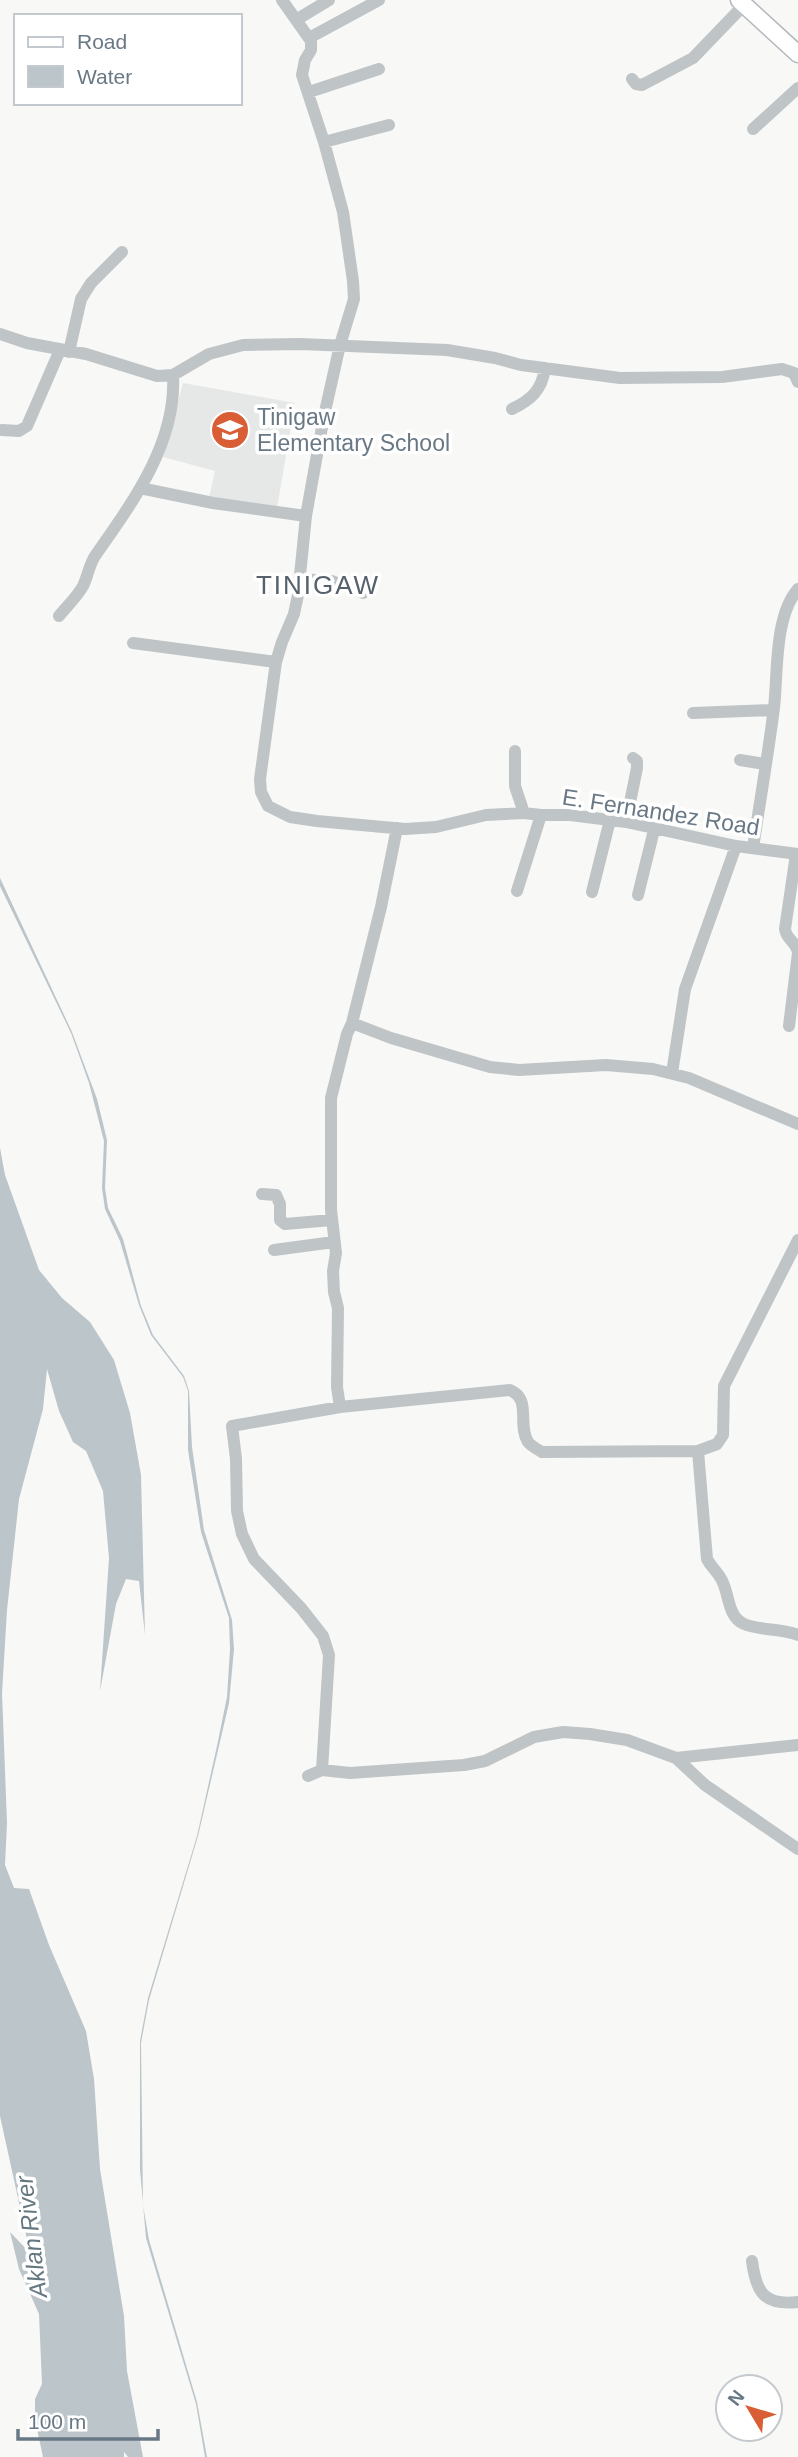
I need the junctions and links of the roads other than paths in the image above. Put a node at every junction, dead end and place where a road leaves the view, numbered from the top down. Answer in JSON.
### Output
{"nodes":[{"id":1,"x":282,"y":0,"type":"edge"},
{"id":2,"x":329,"y":0,"type":"edge"},
{"id":3,"x":379,"y":0,"type":"edge"},
{"id":4,"x":742,"y":3,"type":"edge"},
{"id":5,"x":296,"y":20,"type":"junction"},
{"id":6,"x":309,"y":38,"type":"junction"},
{"id":7,"x":798,"y":54,"type":"edge"},
{"id":8,"x":379,"y":69,"type":"dead end"},
{"id":9,"x":632,"y":79,"type":"dead end"},
{"id":10,"x":798,"y":88,"type":"edge"},
{"id":11,"x":309,"y":92,"type":"junction"},
{"id":12,"x":389,"y":125,"type":"dead end"},
{"id":13,"x":753,"y":129,"type":"dead end"},
{"id":14,"x":324,"y":142,"type":"junction"},
{"id":15,"x":122,"y":252,"type":"dead end"},
{"id":16,"x":0,"y":334,"type":"edge"},
{"id":17,"x":340,"y":345,"type":"junction"},
{"id":18,"x":64,"y":351,"type":"junction"},
{"id":19,"x":545,"y":368,"type":"junction"},
{"id":20,"x":173,"y":375,"type":"junction"},
{"id":21,"x":798,"y":382,"type":"edge"},
{"id":22,"x":512,"y":410,"type":"dead end"},
{"id":23,"x":2,"y":430,"type":"dead end"},
{"id":24,"x":140,"y":488,"type":"junction"},
{"id":25,"x":306,"y":516,"type":"junction"},
{"id":26,"x":300,"y":579,"type":"junction"},
{"id":27,"x":798,"y":589,"type":"edge"},
{"id":28,"x":363,"y":593,"type":"dead end"},
{"id":29,"x":59,"y":616,"type":"dead end"},
{"id":30,"x":133,"y":643,"type":"dead end"},
{"id":31,"x":276,"y":662,"type":"junction"},
{"id":32,"x":773,"y":710,"type":"junction"},
{"id":33,"x":693,"y":713,"type":"dead end"},
{"id":34,"x":515,"y":751,"type":"dead end"},
{"id":35,"x":633,"y":758,"type":"dead end"},
{"id":36,"x":740,"y":760,"type":"dead end"},
{"id":37,"x":765,"y":764,"type":"junction"},
{"id":38,"x":524,"y":813,"type":"junction"},
{"id":39,"x":541,"y":816,"type":"junction"},
{"id":40,"x":610,"y":820,"type":"junction"},
{"id":41,"x":626,"y":822,"type":"junction"},
{"id":42,"x":397,"y":828,"type":"junction"},
{"id":43,"x":654,"y":830,"type":"junction"},
{"id":44,"x":736,"y":846,"type":"junction"},
{"id":45,"x":754,"y":848,"type":"junction"},
{"id":46,"x":797,"y":854,"type":"edge"},
{"id":47,"x":517,"y":891,"type":"dead end"},
{"id":48,"x":592,"y":892,"type":"dead end"},
{"id":49,"x":638,"y":895,"type":"dead end"},
{"id":50,"x":798,"y":953,"type":"edge"},
{"id":51,"x":352,"y":1023,"type":"junction"},
{"id":52,"x":789,"y":1026,"type":"dead end"},
{"id":53,"x":672,"y":1073,"type":"junction"},
{"id":54,"x":798,"y":1124,"type":"edge"},
{"id":55,"x":262,"y":1194,"type":"dead end"},
{"id":56,"x":332,"y":1220,"type":"junction"},
{"id":57,"x":798,"y":1240,"type":"edge"},
{"id":58,"x":334,"y":1242,"type":"junction"},
{"id":59,"x":274,"y":1250,"type":"dead end"},
{"id":60,"x":340,"y":1407,"type":"junction"},
{"id":61,"x":698,"y":1451,"type":"junction"},
{"id":62,"x":798,"y":1635,"type":"edge"},
{"id":63,"x":798,"y":1745,"type":"edge"},
{"id":64,"x":676,"y":1758,"type":"junction"},
{"id":65,"x":322,"y":1770,"type":"junction"},
{"id":66,"x":308,"y":1776,"type":"dead end"},
{"id":67,"x":798,"y":1849,"type":"edge"},
{"id":68,"x":752,"y":2261,"type":"dead end"},
{"id":69,"x":798,"y":2302,"type":"edge"}],
"edges":[{"from":1,"to":5,"type":"street"},
{"from":2,"to":5,"type":"street"},
{"from":3,"to":6,"type":"street"},
{"from":4,"to":7,"type":"main road"},
{"from":4,"to":9,"type":"street"},
{"from":5,"to":6,"type":"street"},
{"from":6,"to":11,"type":"street","name":"E. Fernandez Road"},
{"from":8,"to":11,"type":"street"},
{"from":10,"to":13,"type":"street"},
{"from":11,"to":14,"type":"street","name":"E. Fernandez Road"},
{"from":12,"to":14,"type":"street"},
{"from":14,"to":17,"type":"street","name":"E. Fernandez Road"},
{"from":15,"to":18,"type":"street"},
{"from":16,"to":18,"type":"street"},
{"from":17,"to":19,"type":"street"},
{"from":17,"to":20,"type":"street"},
{"from":17,"to":25,"type":"street","name":"E. Fernandez Road"},
{"from":18,"to":20,"type":"street"},
{"from":18,"to":23,"type":"street"},
{"from":19,"to":21,"type":"street"},
{"from":19,"to":22,"type":"street"},
{"from":20,"to":24,"type":"street"},
{"from":24,"to":25,"type":"street"},
{"from":24,"to":29,"type":"street"},
{"from":25,"to":26,"type":"street","name":"E. Fernandez Road"},
{"from":26,"to":28,"type":"street"},
{"from":26,"to":31,"type":"street","name":"E. Fernandez Road"},
{"from":27,"to":32,"type":"street"},
{"from":30,"to":31,"type":"street"},
{"from":31,"to":42,"type":"street","name":"E. Fernandez Road"},
{"from":32,"to":33,"type":"street"},
{"from":32,"to":37,"type":"street"},
{"from":34,"to":38,"type":"street"},
{"from":35,"to":41,"type":"street"},
{"from":36,"to":37,"type":"street"},
{"from":37,"to":45,"type":"street"},
{"from":38,"to":39,"type":"street","name":"E. Fernandez Road"},
{"from":38,"to":42,"type":"street","name":"E. Fernandez Road"},
{"from":39,"to":40,"type":"street","name":"E. Fernandez Road"},
{"from":39,"to":47,"type":"street"},
{"from":40,"to":41,"type":"street","name":"E. Fernandez Road"},
{"from":40,"to":48,"type":"street"},
{"from":41,"to":43,"type":"street","name":"E. Fernandez Road"},
{"from":42,"to":51,"type":"street"},
{"from":43,"to":44,"type":"street","name":"E. Fernandez Road"},
{"from":43,"to":49,"type":"street"},
{"from":44,"to":45,"type":"street","name":"E. Fernandez Road"},
{"from":44,"to":53,"type":"street"},
{"from":45,"to":46,"type":"street","name":"E. Fernandez Road"},
{"from":46,"to":50,"type":"street"},
{"from":50,"to":52,"type":"street"},
{"from":51,"to":53,"type":"street"},
{"from":51,"to":56,"type":"street"},
{"from":53,"to":54,"type":"street"},
{"from":55,"to":56,"type":"street"},
{"from":56,"to":58,"type":"street"},
{"from":57,"to":61,"type":"street"},
{"from":58,"to":59,"type":"street"},
{"from":58,"to":60,"type":"street"},
{"from":60,"to":61,"type":"street"},
{"from":60,"to":65,"type":"street"},
{"from":61,"to":62,"type":"street"},
{"from":63,"to":64,"type":"street"},
{"from":64,"to":65,"type":"street"},
{"from":64,"to":67,"type":"street"},
{"from":65,"to":66,"type":"street"},
{"from":68,"to":69,"type":"street"}]}
